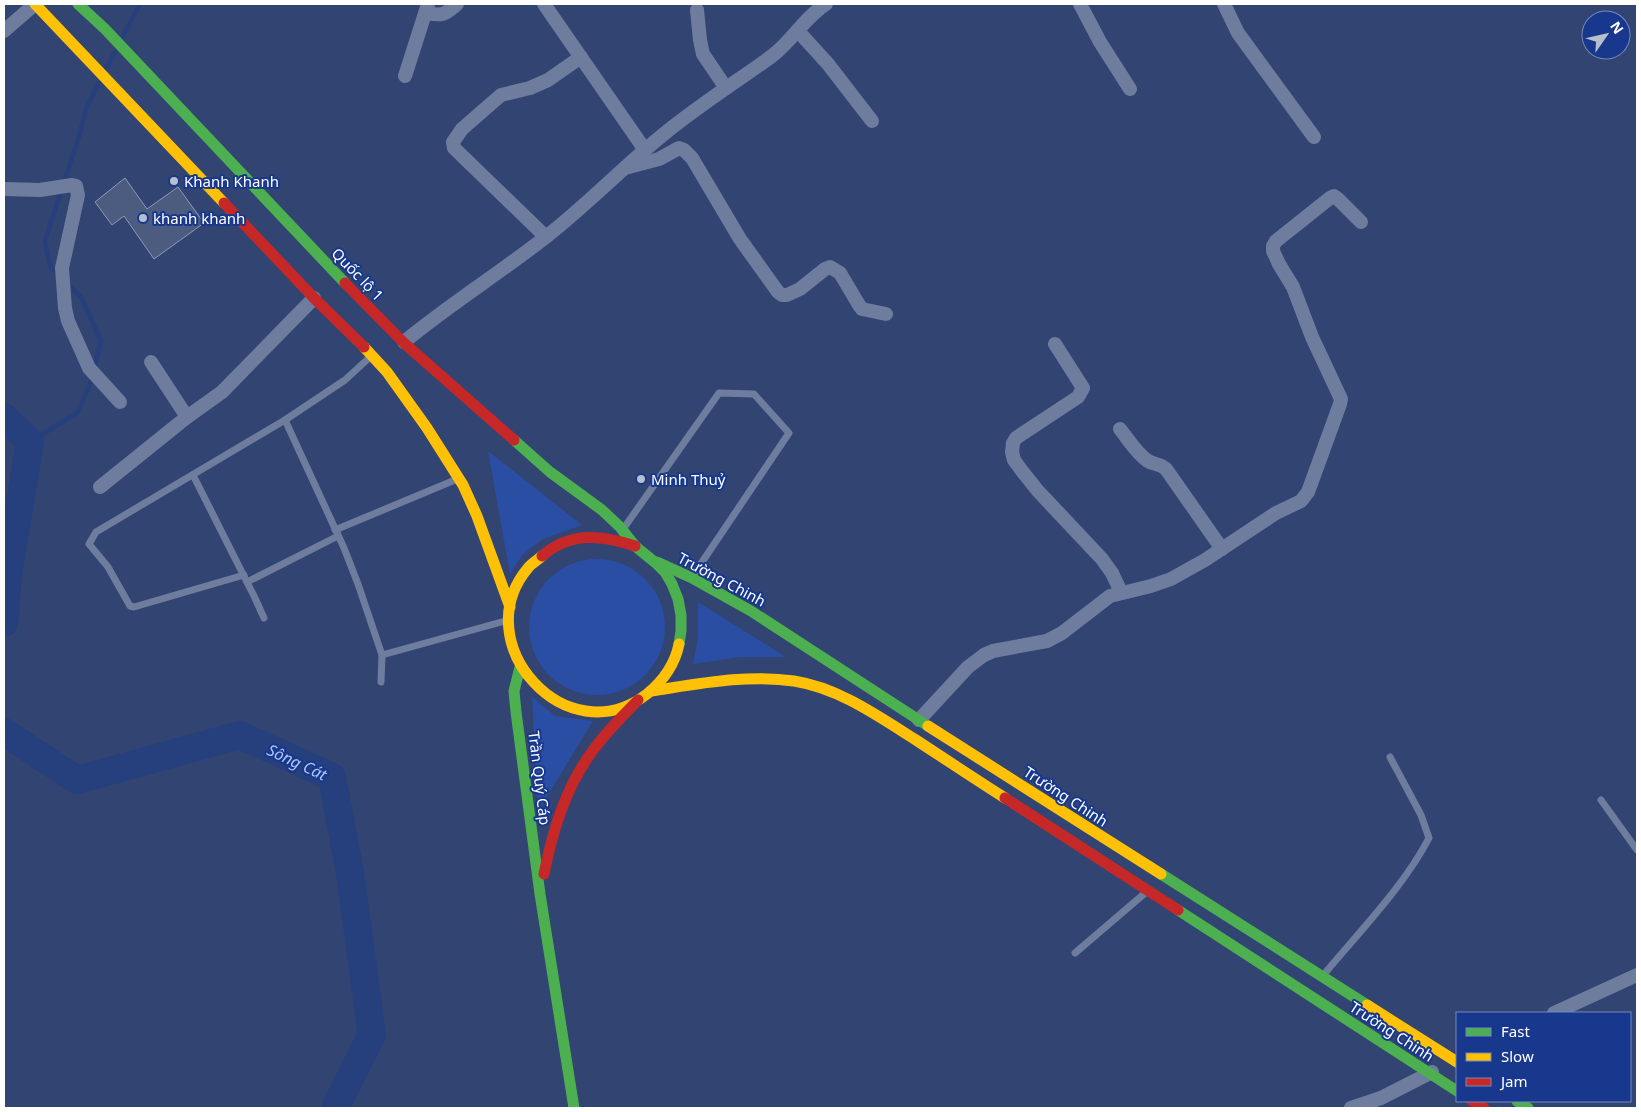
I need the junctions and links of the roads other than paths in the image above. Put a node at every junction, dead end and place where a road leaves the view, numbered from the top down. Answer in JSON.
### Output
{"nodes":[{"id":1,"x":35,"y":4,"type":"edge"},
{"id":2,"x":78,"y":4,"type":"edge"},
{"id":3,"x":457,"y":4,"type":"edge"},
{"id":4,"x":544,"y":4,"type":"edge"},
{"id":5,"x":826,"y":4,"type":"edge"},
{"id":6,"x":1080,"y":4,"type":"edge"},
{"id":7,"x":1224,"y":4,"type":"edge"},
{"id":8,"x":427,"y":8,"type":"edge"},
{"id":9,"x":697,"y":10,"type":"dead end"},
{"id":10,"x":4,"y":31,"type":"edge"},
{"id":11,"x":798,"y":31,"type":"junction"},
{"id":12,"x":581,"y":57,"type":"junction"},
{"id":13,"x":405,"y":76,"type":"dead end"},
{"id":14,"x":726,"y":88,"type":"junction"},
{"id":15,"x":1130,"y":89,"type":"dead end"},
{"id":16,"x":872,"y":122,"type":"dead end"},
{"id":17,"x":1314,"y":137,"type":"dead end"},
{"id":18,"x":645,"y":150,"type":"junction"},
{"id":19,"x":623,"y":169,"type":"junction"},
{"id":20,"x":4,"y":189,"type":"edge"},
{"id":21,"x":1361,"y":222,"type":"dead end"},
{"id":22,"x":546,"y":237,"type":"junction"},
{"id":23,"x":314,"y":298,"type":"junction"},
{"id":24,"x":886,"y":314,"type":"dead end"},
{"id":25,"x":404,"y":342,"type":"junction"},
{"id":26,"x":1055,"y":344,"type":"dead end"},
{"id":27,"x":372,"y":355,"type":"junction"},
{"id":28,"x":151,"y":362,"type":"dead end"},
{"id":29,"x":120,"y":402,"type":"dead end"},
{"id":30,"x":187,"y":417,"type":"junction"},
{"id":31,"x":285,"y":420,"type":"junction"},
{"id":32,"x":1120,"y":429,"type":"dead end"},
{"id":33,"x":194,"y":475,"type":"junction"},
{"id":34,"x":460,"y":478,"type":"junction"},
{"id":35,"x":100,"y":486,"type":"dead end"},
{"id":36,"x":623,"y":530,"type":"junction"},
{"id":37,"x":337,"y":533,"type":"junction"},
{"id":38,"x":634,"y":546,"type":"junction"},
{"id":39,"x":1222,"y":549,"type":"junction"},
{"id":40,"x":655,"y":561,"type":"junction"},
{"id":41,"x":244,"y":575,"type":"junction"},
{"id":42,"x":692,"y":578,"type":"junction"},
{"id":43,"x":248,"y":582,"type":"junction"},
{"id":44,"x":1121,"y":592,"type":"junction"},
{"id":45,"x":510,"y":607,"type":"junction"},
{"id":46,"x":264,"y":618,"type":"dead end"},
{"id":47,"x":508,"y":620,"type":"junction"},
{"id":48,"x":382,"y":655,"type":"junction"},
{"id":49,"x":520,"y":667,"type":"junction"},
{"id":50,"x":381,"y":682,"type":"dead end"},
{"id":51,"x":651,"y":691,"type":"junction"},
{"id":52,"x":638,"y":700,"type":"junction"},
{"id":53,"x":919,"y":720,"type":"junction"},
{"id":54,"x":1390,"y":757,"type":"dead end"},
{"id":55,"x":1601,"y":800,"type":"dead end"},
{"id":56,"x":1637,"y":850,"type":"edge"},
{"id":57,"x":1148,"y":891,"type":"junction"},
{"id":58,"x":540,"y":894,"type":"junction"},
{"id":59,"x":1074,"y":953,"type":"dead end"},
{"id":60,"x":1637,"y":975,"type":"edge"},
{"id":61,"x":1322,"y":976,"type":"junction"},
{"id":62,"x":1556,"y":1012,"type":"edge"},
{"id":63,"x":1456,"y":1062,"type":"edge"},
{"id":64,"x":1456,"y":1063,"type":"edge"},
{"id":65,"x":1428,"y":1073,"type":"junction"},
{"id":66,"x":1456,"y":1090,"type":"edge"},
{"id":67,"x":574,"y":1108,"type":"edge"},
{"id":68,"x":1351,"y":1108,"type":"edge"}],
"edges":[{"from":1,"to":10,"type":"street"},
{"from":1,"to":23,"type":"main road"},
{"from":2,"to":25,"type":"main road","name":"Quốc lộ 1"},
{"from":3,"to":8,"type":"street"},
{"from":4,"to":12,"type":"street"},
{"from":5,"to":11,"type":"street"},
{"from":6,"to":15,"type":"street"},
{"from":7,"to":17,"type":"street"},
{"from":8,"to":13,"type":"street"},
{"from":9,"to":14,"type":"street"},
{"from":11,"to":14,"type":"street"},
{"from":11,"to":16,"type":"street"},
{"from":12,"to":18,"type":"street"},
{"from":12,"to":22,"type":"street"},
{"from":14,"to":18,"type":"street"},
{"from":18,"to":19,"type":"street"},
{"from":19,"to":22,"type":"street"},
{"from":19,"to":24,"type":"street"},
{"from":20,"to":29,"type":"street"},
{"from":21,"to":39,"type":"street"},
{"from":22,"to":25,"type":"street"},
{"from":23,"to":27,"type":"main road"},
{"from":23,"to":30,"type":"street"},
{"from":25,"to":36,"type":"main road","name":"Quốc lộ 1"},
{"from":26,"to":44,"type":"street"},
{"from":27,"to":31,"type":"lane"},
{"from":27,"to":34,"type":"main road"},
{"from":28,"to":30,"type":"street"},
{"from":30,"to":35,"type":"street"},
{"from":31,"to":33,"type":"lane"},
{"from":31,"to":37,"type":"lane"},
{"from":32,"to":39,"type":"street"},
{"from":33,"to":41,"type":"lane"},
{"from":33,"to":41,"type":"lane"},
{"from":34,"to":37,"type":"lane"},
{"from":34,"to":45,"type":"main road"},
{"from":36,"to":38,"type":"main road","name":"Quốc lộ 1"},
{"from":36,"to":42,"type":"lane"},
{"from":37,"to":43,"type":"lane"},
{"from":37,"to":48,"type":"lane"},
{"from":38,"to":40,"type":"main road"},
{"from":38,"to":45,"type":"main road"},
{"from":39,"to":44,"type":"street"},
{"from":40,"to":42,"type":"main road","name":"Trường Chinh"},
{"from":40,"to":51,"type":"main road"},
{"from":41,"to":43,"type":"lane"},
{"from":42,"to":53,"type":"main road","name":"Trường Chinh"},
{"from":43,"to":46,"type":"lane"},
{"from":44,"to":53,"type":"street"},
{"from":45,"to":47,"type":"main road"},
{"from":47,"to":48,"type":"lane"},
{"from":47,"to":49,"type":"main road"},
{"from":48,"to":50,"type":"lane"},
{"from":49,"to":52,"type":"main road"},
{"from":49,"to":58,"type":"main road","name":"Trần Quý Cáp"},
{"from":51,"to":52,"type":"main road"},
{"from":51,"to":57,"type":"main road","name":"Trường Chinh"},
{"from":52,"to":58,"type":"main road","name":"Trần Quý Cáp"},
{"from":53,"to":61,"type":"main road","name":"Trường Chinh"},
{"from":54,"to":61,"type":"lane"},
{"from":55,"to":56,"type":"lane"},
{"from":57,"to":59,"type":"lane"},
{"from":57,"to":65,"type":"main road","name":"Trường Chinh"},
{"from":58,"to":67,"type":"main road","name":"Trần Quý Cáp"},
{"from":60,"to":62,"type":"street"},
{"from":61,"to":63,"type":"main road","name":"Trường Chinh"},
{"from":64,"to":65,"type":"street"},
{"from":65,"to":66,"type":"main road","name":"Trường Chinh"},
{"from":65,"to":68,"type":"street"}]}
